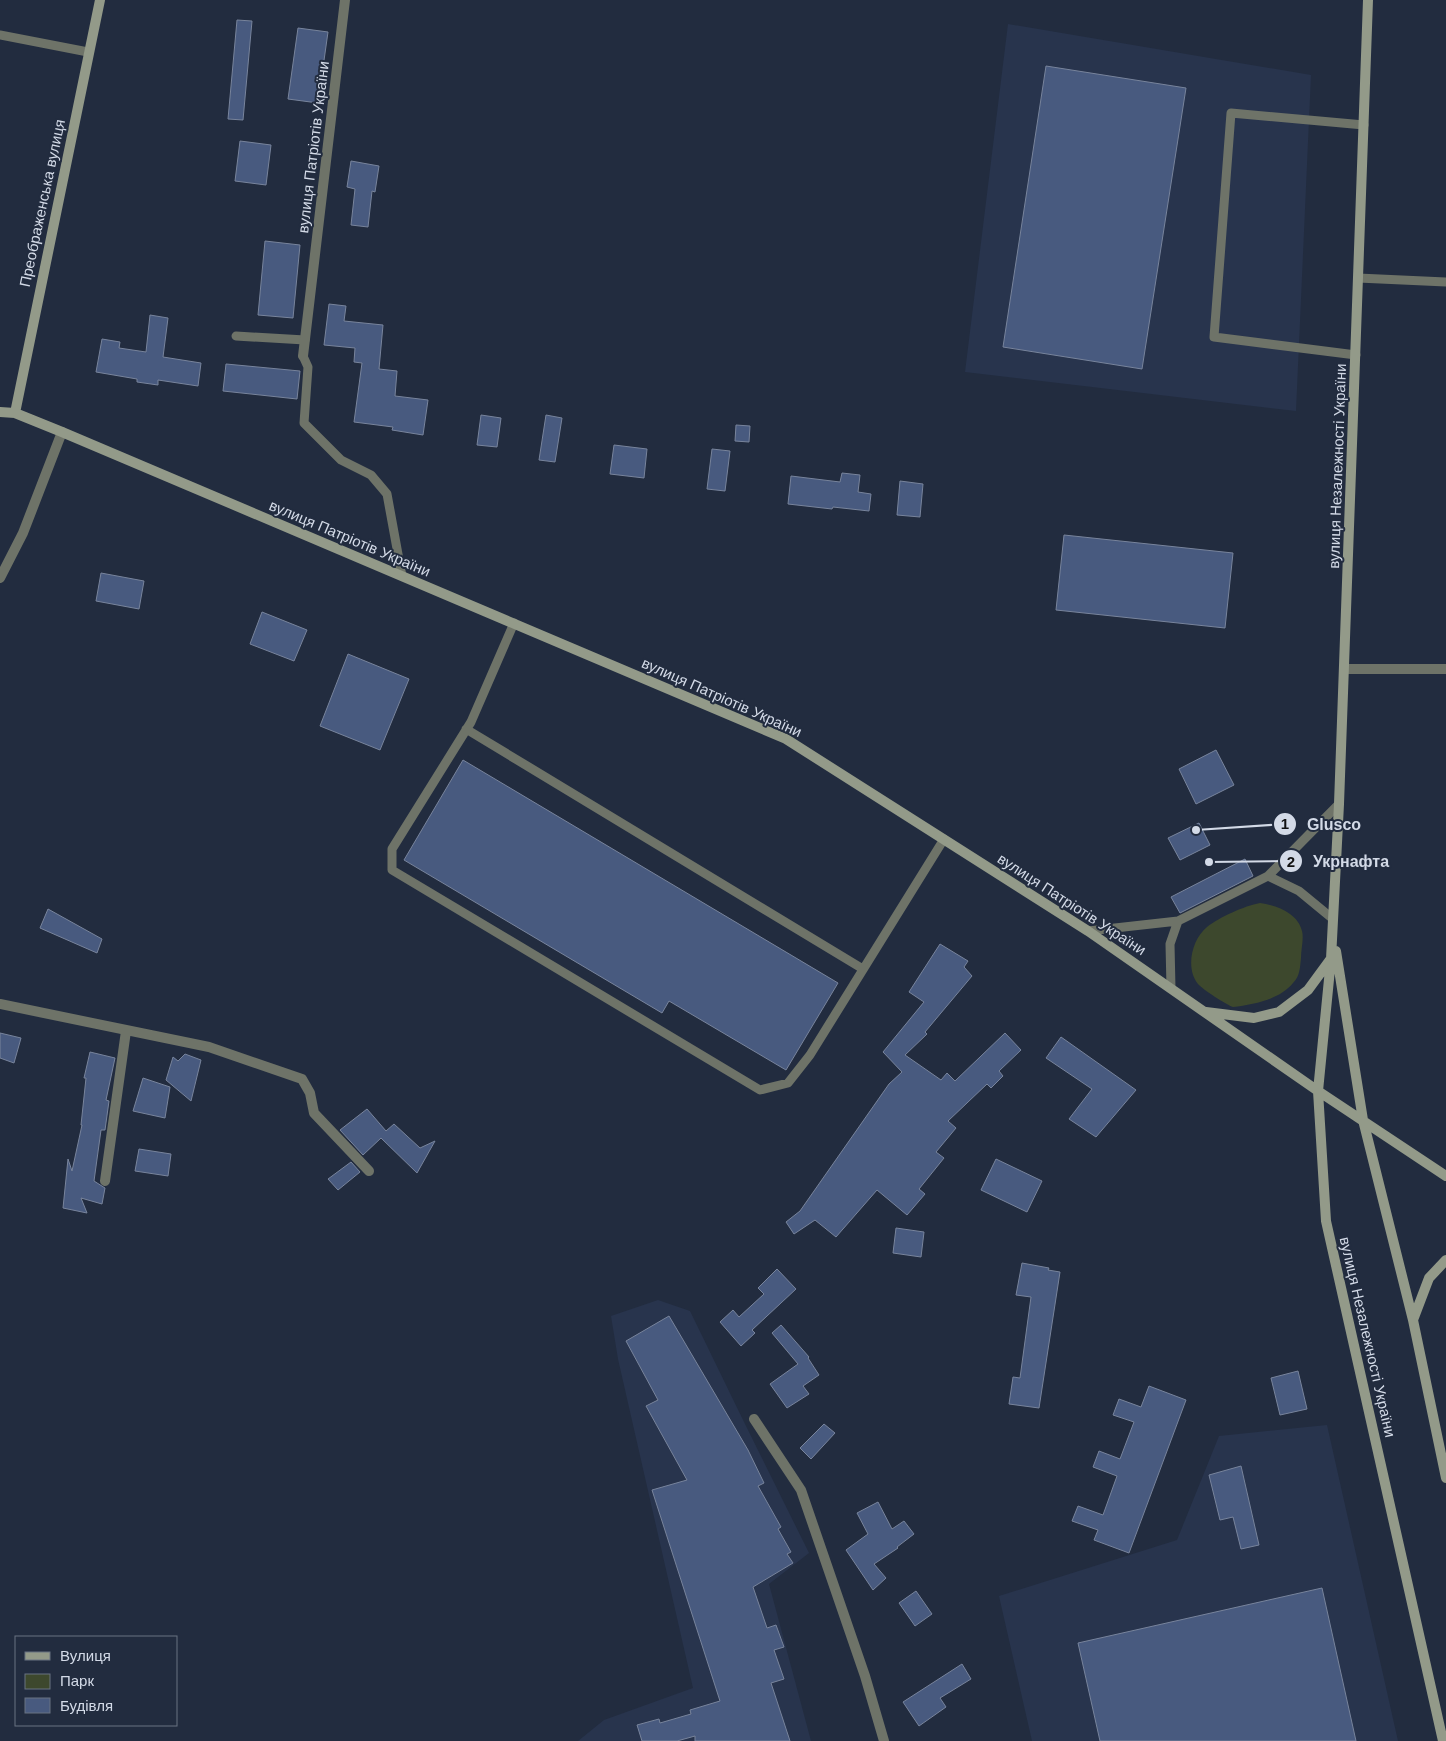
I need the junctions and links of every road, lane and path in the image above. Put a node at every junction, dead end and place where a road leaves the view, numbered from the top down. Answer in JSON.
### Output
{"nodes":[{"id":1,"x":100,"y":0,"type":"edge"},
{"id":2,"x":345,"y":0,"type":"edge"},
{"id":3,"x":1368,"y":0,"type":"edge"},
{"id":4,"x":0,"y":35,"type":"edge"},
{"id":5,"x":88,"y":52,"type":"junction"},
{"id":6,"x":1364,"y":125,"type":"junction"},
{"id":7,"x":1358,"y":278,"type":"junction"},
{"id":8,"x":1446,"y":282,"type":"edge"},
{"id":9,"x":236,"y":336,"type":"dead end"},
{"id":10,"x":305,"y":340,"type":"junction"},
{"id":11,"x":1356,"y":355,"type":"junction"},
{"id":12,"x":303,"y":356,"type":"joint"},
{"id":13,"x":0,"y":412,"type":"edge"},
{"id":14,"x":15,"y":413,"type":"junction"},
{"id":15,"x":62,"y":432,"type":"junction"},
{"id":16,"x":402,"y":576,"type":"junction"},
{"id":17,"x":0,"y":578,"type":"edge"},
{"id":18,"x":514,"y":623,"type":"junction"},
{"id":19,"x":1446,"y":669,"type":"edge"},
{"id":20,"x":1344,"y":670,"type":"junction"},
{"id":21,"x":466,"y":729,"type":"junction"},
{"id":22,"x":1339,"y":804,"type":"junction"},
{"id":23,"x":944,"y":839,"type":"junction"},
{"id":24,"x":1268,"y":876,"type":"junction"},
{"id":25,"x":1333,"y":919,"type":"junction"},
{"id":26,"x":1178,"y":921,"type":"junction"},
{"id":27,"x":1088,"y":931,"type":"junction"},
{"id":28,"x":1333,"y":933,"type":"junction"},
{"id":29,"x":1331,"y":959,"type":"junction"},
{"id":30,"x":863,"y":970,"type":"junction"},
{"id":31,"x":1171,"y":988,"type":"junction"},
{"id":32,"x":0,"y":1004,"type":"edge"},
{"id":33,"x":1204,"y":1012,"type":"junction"},
{"id":34,"x":126,"y":1031,"type":"junction"},
{"id":35,"x":1318,"y":1091,"type":"junction"},
{"id":36,"x":1363,"y":1120,"type":"junction"},
{"id":37,"x":368,"y":1171,"type":"dead end"},
{"id":38,"x":1446,"y":1176,"type":"edge"},
{"id":39,"x":106,"y":1181,"type":"dead end"},
{"id":40,"x":1446,"y":1260,"type":"edge"},
{"id":41,"x":1413,"y":1320,"type":"junction"},
{"id":42,"x":754,"y":1420,"type":"dead end"},
{"id":43,"x":1446,"y":1478,"type":"edge"},
{"id":44,"x":884,"y":1741,"type":"edge"},
{"id":45,"x":1443,"y":1741,"type":"edge"}],
"edges":[{"from":1,"to":5,"type":"main road","name":"Преображенська вулиця"},
{"from":2,"to":10,"type":"street","name":"вулиця Патріотів України"},
{"from":3,"to":6,"type":"main road","name":"вулиця Незалежності України"},
{"from":4,"to":5,"type":"lane"},
{"from":5,"to":14,"type":"main road","name":"Преображенська вулиця"},
{"from":6,"to":7,"type":"main road","name":"вулиця Незалежності України"},
{"from":6,"to":11,"type":"lane"},
{"from":7,"to":8,"type":"lane"},
{"from":7,"to":11,"type":"main road","name":"вулиця Незалежності України"},
{"from":9,"to":10,"type":"lane"},
{"from":10,"to":12,"type":"street","name":"вулиця Патріотів України"},
{"from":11,"to":20,"type":"main road","name":"вулиця Незалежності України"},
{"from":12,"to":16,"type":"lane"},
{"from":13,"to":14,"type":"main road","name":"вулиця Патріотів України"},
{"from":14,"to":15,"type":"main road","name":"вулиця Патріотів України"},
{"from":15,"to":16,"type":"main road","name":"вулиця Патріотів України"},
{"from":15,"to":17,"type":"street"},
{"from":16,"to":18,"type":"main road","name":"вулиця Патріотів України"},
{"from":18,"to":21,"type":"lane"},
{"from":18,"to":23,"type":"main road","name":"вулиця Патріотів України"},
{"from":19,"to":20,"type":"street"},
{"from":20,"to":22,"type":"main road","name":"вулиця Незалежності України"},
{"from":21,"to":30,"type":"lane"},
{"from":21,"to":30,"type":"lane"},
{"from":22,"to":24,"type":"lane"},
{"from":22,"to":25,"type":"main road","name":"вулиця Незалежності України"},
{"from":23,"to":27,"type":"main road","name":"вулиця Патріотів України"},
{"from":23,"to":30,"type":"lane"},
{"from":24,"to":25,"type":"lane"},
{"from":24,"to":26,"type":"lane"},
{"from":25,"to":28,"type":"main road","name":"вулиця Незалежності України"},
{"from":26,"to":27,"type":"lane"},
{"from":26,"to":31,"type":"lane"},
{"from":27,"to":31,"type":"main road","name":"вулиця Патріотів України"},
{"from":28,"to":29,"type":"main road","name":"вулиця Незалежності України"},
{"from":28,"to":36,"type":"main road","name":"вулиця Незалежності України"},
{"from":29,"to":33,"type":"main road"},
{"from":29,"to":35,"type":"main road","name":"вулиця Незалежності України"},
{"from":31,"to":33,"type":"main road","name":"вулиця Патріотів України"},
{"from":32,"to":34,"type":"street"},
{"from":33,"to":35,"type":"main road","name":"вулиця Патріотів України"},
{"from":34,"to":37,"type":"street"},
{"from":34,"to":39,"type":"street"},
{"from":35,"to":36,"type":"main road","name":"вулиця Патріотів України"},
{"from":35,"to":45,"type":"main road","name":"вулиця Незалежності України"},
{"from":36,"to":38,"type":"main road","name":"вулиця Патріотів України"},
{"from":36,"to":41,"type":"main road","name":"вулиця Незалежності України"},
{"from":40,"to":41,"type":"main road"},
{"from":41,"to":43,"type":"main road","name":"вулиця Незалежності України"},
{"from":42,"to":44,"type":"street"}]}
